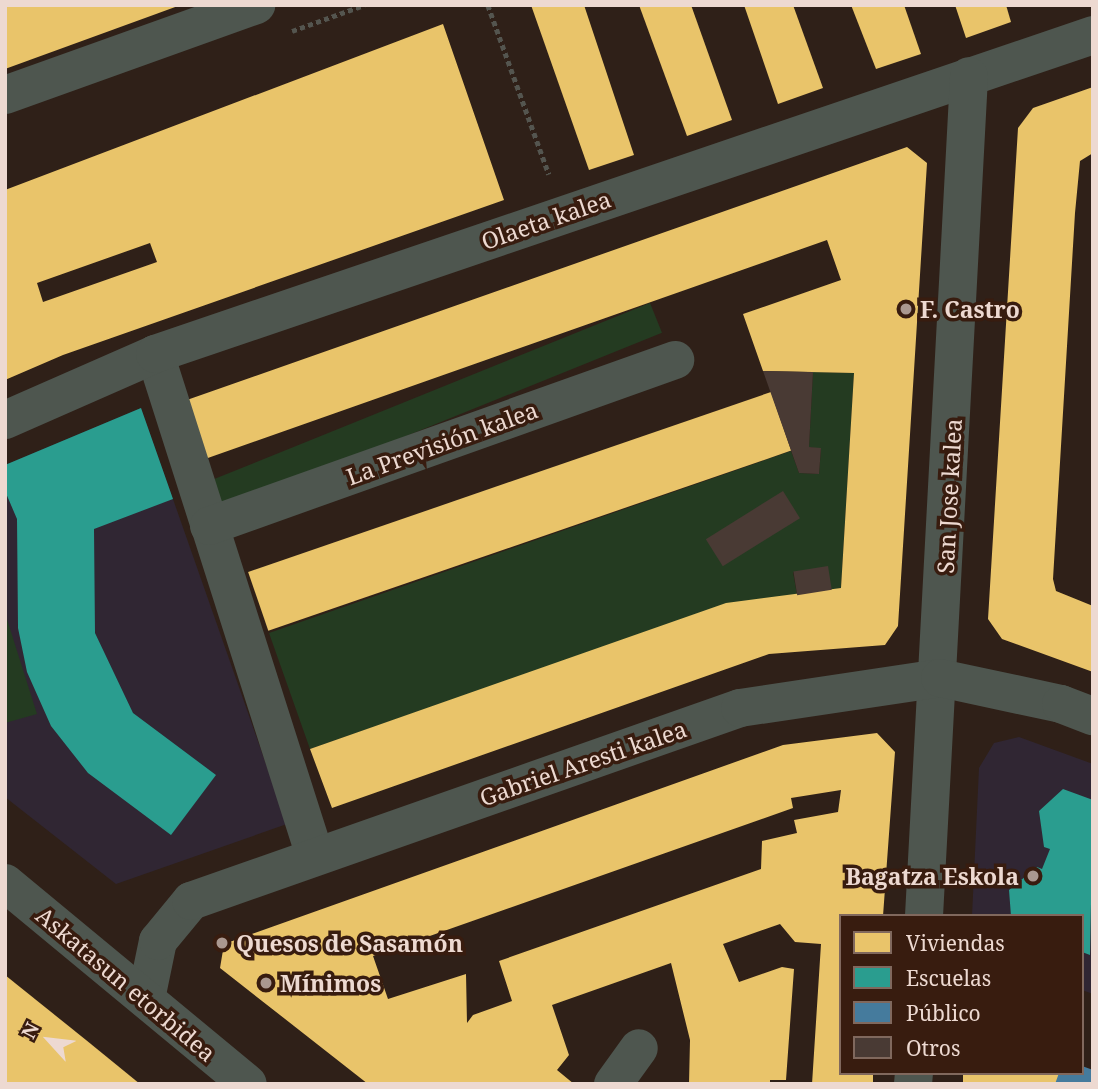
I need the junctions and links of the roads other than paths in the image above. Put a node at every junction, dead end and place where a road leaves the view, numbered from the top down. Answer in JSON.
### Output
{"nodes":[{"id":1,"x":256,"y":5,"type":"edge"},
{"id":2,"x":1093,"y":35,"type":"edge"},
{"id":3,"x":969,"y":76,"type":"junction"},
{"id":4,"x":5,"y":95,"type":"edge"},
{"id":5,"x":155,"y":354,"type":"junction"},
{"id":6,"x":675,"y":360,"type":"dead end"},
{"id":7,"x":5,"y":420,"type":"edge"},
{"id":8,"x":209,"y":526,"type":"junction"},
{"id":9,"x":940,"y":678,"type":"junction"},
{"id":10,"x":1093,"y":716,"type":"edge"},
{"id":11,"x":315,"y":856,"type":"junction"},
{"id":12,"x":5,"y":883,"type":"edge"},
{"id":13,"x":924,"y":914,"type":"edge"},
{"id":14,"x":146,"y":999,"type":"junction"},
{"id":15,"x":639,"y":1048,"type":"dead end"},
{"id":16,"x":248,"y":1084,"type":"edge"},
{"id":17,"x":612,"y":1084,"type":"edge"}],
"edges":[{"from":1,"to":4,"type":"street"},
{"from":2,"to":3,"type":"street","name":"Olaeta kalea"},
{"from":3,"to":5,"type":"street","name":"Olaeta kalea"},
{"from":3,"to":9,"type":"street","name":"San Jose kalea"},
{"from":5,"to":7,"type":"street","name":"Olaeta kalea"},
{"from":5,"to":8,"type":"street"},
{"from":6,"to":8,"type":"street","name":"La Previsión kalea"},
{"from":8,"to":11,"type":"street"},
{"from":9,"to":10,"type":"street","name":"Gabriel Aresti kalea"},
{"from":9,"to":11,"type":"street","name":"Gabriel Aresti kalea"},
{"from":9,"to":13,"type":"street","name":"San Jose kalea"},
{"from":11,"to":14,"type":"street","name":"Gabriel Aresti kalea"},
{"from":12,"to":14,"type":"street","name":"Askatasun etorbidea"},
{"from":14,"to":16,"type":"street","name":"Askatasun etorbidea"},
{"from":15,"to":17,"type":"street"}]}
